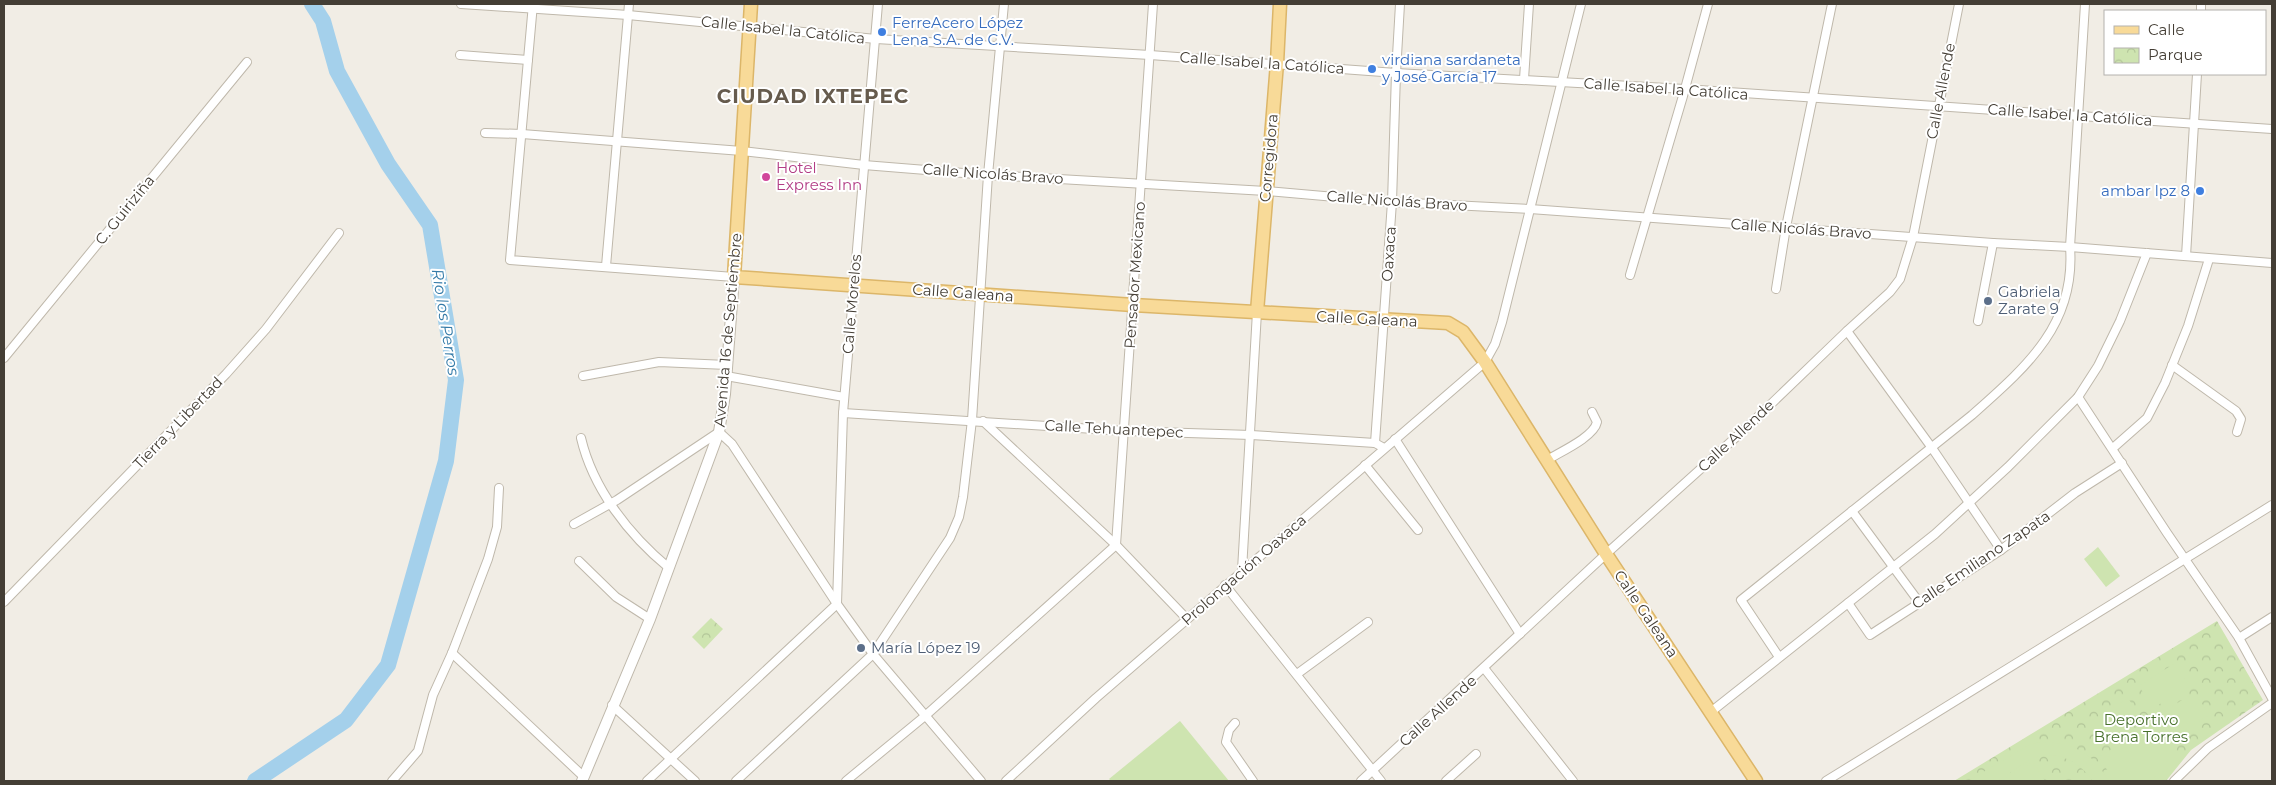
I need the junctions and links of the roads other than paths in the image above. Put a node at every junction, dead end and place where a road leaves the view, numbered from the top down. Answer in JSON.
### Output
{"nodes":[{"id":1,"x":461,"y":4,"type":"edge"},
{"id":2,"x":629,"y":4,"type":"edge"},
{"id":3,"x":751,"y":4,"type":"edge"},
{"id":4,"x":878,"y":4,"type":"edge"},
{"id":5,"x":1004,"y":4,"type":"edge"},
{"id":6,"x":1154,"y":4,"type":"edge"},
{"id":7,"x":1280,"y":4,"type":"edge"},
{"id":8,"x":1400,"y":4,"type":"edge"},
{"id":9,"x":1529,"y":4,"type":"edge"},
{"id":10,"x":1581,"y":4,"type":"edge"},
{"id":11,"x":1708,"y":4,"type":"edge"},
{"id":12,"x":1832,"y":4,"type":"edge"},
{"id":13,"x":1959,"y":4,"type":"edge"},
{"id":14,"x":2084,"y":4,"type":"edge"},
{"id":15,"x":533,"y":6,"type":"edge"},
{"id":16,"x":628,"y":15,"type":"junction"},
{"id":17,"x":749,"y":27,"type":"junction"},
{"id":18,"x":876,"y":39,"type":"junction"},
{"id":19,"x":1000,"y":48,"type":"junction"},
{"id":20,"x":1150,"y":54,"type":"junction"},
{"id":21,"x":460,"y":55,"type":"dead end"},
{"id":22,"x":528,"y":60,"type":"junction"},
{"id":23,"x":246,"y":62,"type":"dead end"},
{"id":24,"x":1277,"y":64,"type":"junction"},
{"id":25,"x":1396,"y":73,"type":"junction"},
{"id":26,"x":2197,"y":75,"type":"edge"},
{"id":27,"x":1524,"y":79,"type":"junction"},
{"id":28,"x":1563,"y":82,"type":"junction"},
{"id":29,"x":1685,"y":89,"type":"junction"},
{"id":30,"x":1813,"y":99,"type":"junction"},
{"id":31,"x":1939,"y":106,"type":"junction"},
{"id":32,"x":2077,"y":115,"type":"junction"},
{"id":33,"x":2194,"y":124,"type":"junction"},
{"id":34,"x":2272,"y":130,"type":"edge"},
{"id":35,"x":485,"y":133,"type":"dead end"},
{"id":36,"x":522,"y":134,"type":"junction"},
{"id":37,"x":618,"y":142,"type":"junction"},
{"id":38,"x":742,"y":151,"type":"junction"},
{"id":39,"x":864,"y":165,"type":"junction"},
{"id":40,"x":988,"y":175,"type":"junction"},
{"id":41,"x":1142,"y":183,"type":"junction"},
{"id":42,"x":1266,"y":191,"type":"junction"},
{"id":43,"x":1392,"y":202,"type":"junction"},
{"id":44,"x":1530,"y":209,"type":"junction"},
{"id":45,"x":1647,"y":218,"type":"junction"},
{"id":46,"x":1786,"y":227,"type":"junction"},
{"id":47,"x":339,"y":233,"type":"dead end"},
{"id":48,"x":1914,"y":237,"type":"junction"},
{"id":49,"x":1993,"y":243,"type":"junction"},
{"id":50,"x":2070,"y":247,"type":"junction"},
{"id":51,"x":2147,"y":254,"type":"junction"},
{"id":52,"x":2186,"y":256,"type":"junction"},
{"id":53,"x":2209,"y":259,"type":"junction"},
{"id":54,"x":2272,"y":263,"type":"edge"},
{"id":55,"x":606,"y":266,"type":"junction"},
{"id":56,"x":1630,"y":275,"type":"dead end"},
{"id":57,"x":734,"y":276,"type":"junction"},
{"id":58,"x":853,"y":286,"type":"junction"},
{"id":59,"x":1776,"y":289,"type":"dead end"},
{"id":60,"x":979,"y":294,"type":"junction"},
{"id":61,"x":1133,"y":306,"type":"junction"},
{"id":62,"x":1257,"y":312,"type":"junction"},
{"id":63,"x":1384,"y":320,"type":"junction"},
{"id":64,"x":1978,"y":321,"type":"dead end"},
{"id":65,"x":1847,"y":331,"type":"junction"},
{"id":66,"x":4,"y":358,"type":"edge"},
{"id":67,"x":1485,"y":362,"type":"junction"},
{"id":68,"x":727,"y":365,"type":"junction"},
{"id":69,"x":2172,"y":365,"type":"junction"},
{"id":70,"x":583,"y":376,"type":"dead end"},
{"id":71,"x":726,"y":376,"type":"junction"},
{"id":72,"x":844,"y":397,"type":"junction"},
{"id":73,"x":2078,"y":397,"type":"junction"},
{"id":74,"x":1592,"y":412,"type":"dead end"},
{"id":75,"x":843,"y":413,"type":"junction"},
{"id":76,"x":972,"y":420,"type":"junction"},
{"id":77,"x":983,"y":421,"type":"junction"},
{"id":78,"x":1125,"y":431,"type":"junction"},
{"id":79,"x":719,"y":432,"type":"junction"},
{"id":80,"x":2237,"y":432,"type":"dead end"},
{"id":81,"x":1251,"y":435,"type":"junction"},
{"id":82,"x":581,"y":438,"type":"dead end"},
{"id":83,"x":1395,"y":439,"type":"junction"},
{"id":84,"x":1375,"y":444,"type":"junction"},
{"id":85,"x":1384,"y":448,"type":"junction"},
{"id":86,"x":1932,"y":448,"type":"junction"},
{"id":87,"x":2113,"y":448,"type":"junction"},
{"id":88,"x":1547,"y":460,"type":"junction"},
{"id":89,"x":2122,"y":463,"type":"junction"},
{"id":90,"x":1365,"y":465,"type":"junction"},
{"id":91,"x":499,"y":488,"type":"dead end"},
{"id":92,"x":1968,"y":502,"type":"junction"},
{"id":93,"x":610,"y":504,"type":"junction"},
{"id":94,"x":2272,"y":505,"type":"edge"},
{"id":95,"x":1852,"y":511,"type":"junction"},
{"id":96,"x":574,"y":524,"type":"dead end"},
{"id":97,"x":1418,"y":530,"type":"dead end"},
{"id":98,"x":1116,"y":545,"type":"junction"},
{"id":99,"x":2001,"y":550,"type":"junction"},
{"id":100,"x":1606,"y":554,"type":"junction"},
{"id":101,"x":2185,"y":559,"type":"junction"},
{"id":102,"x":579,"y":561,"type":"dead end"},
{"id":103,"x":1894,"y":567,"type":"junction"},
{"id":104,"x":669,"y":568,"type":"junction"},
{"id":105,"x":1242,"y":570,"type":"junction"},
{"id":106,"x":1225,"y":585,"type":"junction"},
{"id":107,"x":4,"y":602,"type":"edge"},
{"id":108,"x":1919,"y":602,"type":"junction"},
{"id":109,"x":1848,"y":603,"type":"junction"},
{"id":110,"x":837,"y":604,"type":"junction"},
{"id":111,"x":2272,"y":617,"type":"edge"},
{"id":112,"x":650,"y":619,"type":"junction"},
{"id":113,"x":1187,"y":619,"type":"junction"},
{"id":114,"x":1368,"y":622,"type":"dead end"},
{"id":115,"x":1520,"y":634,"type":"junction"},
{"id":116,"x":2239,"y":638,"type":"junction"},
{"id":117,"x":452,"y":653,"type":"junction"},
{"id":118,"x":872,"y":654,"type":"junction"},
{"id":119,"x":1779,"y":657,"type":"junction"},
{"id":120,"x":1484,"y":668,"type":"junction"},
{"id":121,"x":1297,"y":674,"type":"junction"},
{"id":122,"x":2272,"y":698,"type":"edge"},
{"id":123,"x":2272,"y":703,"type":"edge"},
{"id":124,"x":612,"y":706,"type":"junction"},
{"id":125,"x":1712,"y":711,"type":"junction"},
{"id":126,"x":925,"y":716,"type":"junction"},
{"id":127,"x":1235,"y":723,"type":"dead end"},
{"id":128,"x":1476,"y":754,"type":"dead end"},
{"id":129,"x":671,"y":759,"type":"junction"},
{"id":130,"x":1373,"y":770,"type":"junction"},
{"id":131,"x":583,"y":779,"type":"edge"},
{"id":132,"x":392,"y":781,"type":"edge"},
{"id":133,"x":647,"y":781,"type":"edge"},
{"id":134,"x":695,"y":781,"type":"edge"},
{"id":135,"x":736,"y":781,"type":"edge"},
{"id":136,"x":846,"y":781,"type":"edge"},
{"id":137,"x":981,"y":781,"type":"edge"},
{"id":138,"x":1006,"y":781,"type":"edge"},
{"id":139,"x":1252,"y":781,"type":"edge"},
{"id":140,"x":1361,"y":781,"type":"edge"},
{"id":141,"x":1382,"y":781,"type":"edge"},
{"id":142,"x":1446,"y":781,"type":"edge"},
{"id":143,"x":1573,"y":781,"type":"edge"},
{"id":144,"x":1756,"y":781,"type":"edge"},
{"id":145,"x":1826,"y":781,"type":"edge"},
{"id":146,"x":2174,"y":781,"type":"edge"}],
"edges":[{"from":1,"to":15,"type":"street","name":"Calle Isabel la Católica"},
{"from":2,"to":16,"type":"street"},
{"from":3,"to":17,"type":"main road","name":"Avenida 16 de Septiembre"},
{"from":4,"to":18,"type":"street","name":"Calle Morelos"},
{"from":5,"to":19,"type":"street"},
{"from":6,"to":20,"type":"street","name":"Pensador Mexicano"},
{"from":7,"to":24,"type":"main road","name":"Corregidora"},
{"from":8,"to":25,"type":"street","name":"Oaxaca"},
{"from":9,"to":27,"type":"street"},
{"from":10,"to":28,"type":"street"},
{"from":11,"to":29,"type":"street"},
{"from":12,"to":30,"type":"street"},
{"from":13,"to":31,"type":"street","name":"Calle Allende"},
{"from":14,"to":32,"type":"street"},
{"from":15,"to":16,"type":"street","name":"Calle Isabel la Católica"},
{"from":15,"to":22,"type":"street"},
{"from":16,"to":17,"type":"street","name":"Calle Isabel la Católica"},
{"from":16,"to":37,"type":"street"},
{"from":17,"to":18,"type":"street","name":"Calle Isabel la Católica"},
{"from":17,"to":38,"type":"main road","name":"Avenida 16 de Septiembre"},
{"from":18,"to":19,"type":"street","name":"Calle Isabel la Católica"},
{"from":18,"to":39,"type":"street","name":"Calle Morelos"},
{"from":19,"to":20,"type":"street","name":"Calle Isabel la Católica"},
{"from":19,"to":40,"type":"street"},
{"from":20,"to":24,"type":"street","name":"Calle Isabel la Católica"},
{"from":20,"to":41,"type":"street","name":"Pensador Mexicano"},
{"from":21,"to":22,"type":"street"},
{"from":22,"to":36,"type":"street"},
{"from":23,"to":66,"type":"street","name":"C. Guiriziña"},
{"from":24,"to":25,"type":"street","name":"Calle Isabel la Católica"},
{"from":24,"to":42,"type":"main road","name":"Corregidora"},
{"from":25,"to":27,"type":"street","name":"Calle Isabel la Católica"},
{"from":25,"to":43,"type":"street","name":"Oaxaca"},
{"from":26,"to":33,"type":"street"},
{"from":27,"to":28,"type":"street","name":"Calle Isabel la Católica"},
{"from":28,"to":29,"type":"street","name":"Calle Isabel la Católica"},
{"from":28,"to":44,"type":"street"},
{"from":29,"to":30,"type":"street","name":"Calle Isabel la Católica"},
{"from":29,"to":45,"type":"street"},
{"from":30,"to":31,"type":"street","name":"Calle Isabel la Católica"},
{"from":30,"to":46,"type":"street"},
{"from":31,"to":32,"type":"street","name":"Calle Isabel la Católica"},
{"from":31,"to":48,"type":"street","name":"Calle Allende"},
{"from":32,"to":33,"type":"street","name":"Calle Isabel la Católica"},
{"from":32,"to":50,"type":"street"},
{"from":33,"to":34,"type":"street","name":"Calle Isabel la Católica"},
{"from":33,"to":52,"type":"street"},
{"from":35,"to":36,"type":"street","name":"Calle Nicolás Bravo"},
{"from":36,"to":37,"type":"street","name":"Calle Nicolás Bravo"},
{"from":36,"to":55,"type":"street"},
{"from":37,"to":38,"type":"street","name":"Calle Nicolás Bravo"},
{"from":37,"to":55,"type":"street"},
{"from":38,"to":39,"type":"street","name":"Calle Nicolás Bravo"},
{"from":38,"to":57,"type":"main road","name":"Avenida 16 de Septiembre"},
{"from":39,"to":40,"type":"street","name":"Calle Nicolás Bravo"},
{"from":39,"to":58,"type":"street","name":"Calle Morelos"},
{"from":40,"to":41,"type":"street","name":"Calle Nicolás Bravo"},
{"from":40,"to":60,"type":"street"},
{"from":41,"to":42,"type":"street","name":"Calle Nicolás Bravo"},
{"from":41,"to":61,"type":"street","name":"Pensador Mexicano"},
{"from":42,"to":43,"type":"street","name":"Calle Nicolás Bravo"},
{"from":42,"to":62,"type":"main road","name":"Corregidora"},
{"from":43,"to":44,"type":"street","name":"Calle Nicolás Bravo"},
{"from":43,"to":63,"type":"street","name":"Oaxaca"},
{"from":44,"to":45,"type":"street","name":"Calle Nicolás Bravo"},
{"from":44,"to":67,"type":"street"},
{"from":45,"to":46,"type":"street","name":"Calle Nicolás Bravo"},
{"from":45,"to":56,"type":"street"},
{"from":46,"to":48,"type":"street","name":"Calle Nicolás Bravo"},
{"from":46,"to":59,"type":"street"},
{"from":47,"to":107,"type":"street","name":"Tierra y Libertad"},
{"from":48,"to":49,"type":"street","name":"Calle Nicolás Bravo"},
{"from":48,"to":65,"type":"street","name":"Calle Allende"},
{"from":49,"to":50,"type":"street","name":"Calle Nicolás Bravo"},
{"from":49,"to":64,"type":"street"},
{"from":50,"to":51,"type":"street","name":"Calle Nicolás Bravo"},
{"from":50,"to":86,"type":"street"},
{"from":51,"to":52,"type":"street","name":"Calle Nicolás Bravo"},
{"from":51,"to":73,"type":"street"},
{"from":52,"to":53,"type":"street","name":"Calle Nicolás Bravo"},
{"from":53,"to":54,"type":"street","name":"Calle Nicolás Bravo"},
{"from":53,"to":69,"type":"street"},
{"from":55,"to":57,"type":"street"},
{"from":57,"to":58,"type":"main road","name":"Calle Galeana"},
{"from":57,"to":68,"type":"street","name":"Avenida 16 de Septiembre"},
{"from":58,"to":60,"type":"main road","name":"Calle Galeana"},
{"from":58,"to":72,"type":"street","name":"Calle Morelos"},
{"from":60,"to":61,"type":"main road","name":"Calle Galeana"},
{"from":60,"to":76,"type":"street"},
{"from":61,"to":62,"type":"main road","name":"Calle Galeana"},
{"from":61,"to":78,"type":"street","name":"Pensador Mexicano"},
{"from":62,"to":63,"type":"main road","name":"Calle Galeana"},
{"from":62,"to":81,"type":"street"},
{"from":63,"to":67,"type":"main road","name":"Calle Galeana"},
{"from":63,"to":84,"type":"street","name":"Oaxaca"},
{"from":65,"to":86,"type":"street"},
{"from":65,"to":100,"type":"street","name":"Calle Allende"},
{"from":67,"to":83,"type":"street","name":"Prolongación Oaxaca"},
{"from":67,"to":88,"type":"main road","name":"Calle Galeana"},
{"from":68,"to":70,"type":"street"},
{"from":68,"to":71,"type":"street","name":"Avenida 16 de Septiembre"},
{"from":69,"to":80,"type":"street"},
{"from":69,"to":87,"type":"street"},
{"from":71,"to":72,"type":"street"},
{"from":71,"to":79,"type":"street","name":"Avenida 16 de Septiembre"},
{"from":72,"to":75,"type":"street","name":"Calle Morelos"},
{"from":73,"to":87,"type":"street"},
{"from":73,"to":92,"type":"street"},
{"from":74,"to":88,"type":"street"},
{"from":75,"to":76,"type":"street","name":"Calle Tehuantepec"},
{"from":75,"to":110,"type":"street","name":"Calle Morelos"},
{"from":76,"to":77,"type":"street","name":"Calle Tehuantepec"},
{"from":76,"to":118,"type":"street"},
{"from":77,"to":78,"type":"street","name":"Calle Tehuantepec"},
{"from":77,"to":98,"type":"street"},
{"from":78,"to":81,"type":"street","name":"Calle Tehuantepec"},
{"from":78,"to":98,"type":"street","name":"Pensador Mexicano"},
{"from":79,"to":93,"type":"street"},
{"from":79,"to":104,"type":"street","name":"Avenida 16 de Septiembre"},
{"from":79,"to":110,"type":"street"},
{"from":81,"to":84,"type":"street","name":"Calle Tehuantepec"},
{"from":81,"to":105,"type":"street"},
{"from":82,"to":93,"type":"street"},
{"from":83,"to":85,"type":"street","name":"Prolongación Oaxaca"},
{"from":83,"to":115,"type":"street"},
{"from":84,"to":85,"type":"street","name":"Calle Tehuantepec"},
{"from":85,"to":90,"type":"street","name":"Prolongación Oaxaca"},
{"from":86,"to":92,"type":"street"},
{"from":86,"to":95,"type":"street"},
{"from":87,"to":89,"type":"street"},
{"from":88,"to":100,"type":"main road","name":"Calle Galeana"},
{"from":89,"to":99,"type":"street","name":"Calle Emiliano Zapata"},
{"from":89,"to":101,"type":"street"},
{"from":90,"to":97,"type":"street"},
{"from":90,"to":105,"type":"street","name":"Prolongación Oaxaca"},
{"from":91,"to":117,"type":"street"},
{"from":92,"to":99,"type":"street"},
{"from":92,"to":103,"type":"street"},
{"from":93,"to":96,"type":"street"},
{"from":93,"to":104,"type":"street"},
{"from":94,"to":101,"type":"street"},
{"from":95,"to":103,"type":"street"},
{"from":95,"to":119,"type":"street"},
{"from":98,"to":113,"type":"street"},
{"from":98,"to":126,"type":"street"},
{"from":99,"to":108,"type":"street","name":"Calle Emiliano Zapata"},
{"from":100,"to":115,"type":"street","name":"Calle Allende"},
{"from":100,"to":125,"type":"main road","name":"Calle Galeana"},
{"from":101,"to":116,"type":"street"},
{"from":101,"to":145,"type":"street"},
{"from":102,"to":112,"type":"street"},
{"from":103,"to":108,"type":"street"},
{"from":103,"to":109,"type":"street"},
{"from":104,"to":112,"type":"street","name":"Avenida 16 de Septiembre"},
{"from":105,"to":106,"type":"street","name":"Prolongación Oaxaca"},
{"from":106,"to":113,"type":"street","name":"Prolongación Oaxaca"},
{"from":106,"to":121,"type":"street"},
{"from":108,"to":109,"type":"street","name":"Calle Emiliano Zapata"},
{"from":109,"to":119,"type":"street"},
{"from":110,"to":118,"type":"street"},
{"from":110,"to":129,"type":"street"},
{"from":111,"to":116,"type":"street"},
{"from":112,"to":124,"type":"street","name":"Avenida 16 de Septiembre"},
{"from":113,"to":138,"type":"street","name":"Prolongación Oaxaca"},
{"from":114,"to":121,"type":"street"},
{"from":115,"to":120,"type":"street","name":"Calle Allende"},
{"from":116,"to":122,"type":"street"},
{"from":117,"to":131,"type":"street"},
{"from":117,"to":132,"type":"street"},
{"from":118,"to":126,"type":"street"},
{"from":118,"to":135,"type":"street"},
{"from":119,"to":125,"type":"street"},
{"from":120,"to":130,"type":"street","name":"Calle Allende"},
{"from":120,"to":143,"type":"street"},
{"from":121,"to":130,"type":"street"},
{"from":123,"to":146,"type":"street"},
{"from":124,"to":129,"type":"street"},
{"from":124,"to":131,"type":"street","name":"Avenida 16 de Septiembre"},
{"from":125,"to":144,"type":"main road","name":"Calle Galeana"},
{"from":126,"to":136,"type":"street"},
{"from":126,"to":137,"type":"street"},
{"from":127,"to":139,"type":"street"},
{"from":128,"to":142,"type":"street"},
{"from":129,"to":133,"type":"street"},
{"from":129,"to":134,"type":"street"},
{"from":130,"to":140,"type":"street","name":"Calle Allende"},
{"from":130,"to":141,"type":"street"}]}
